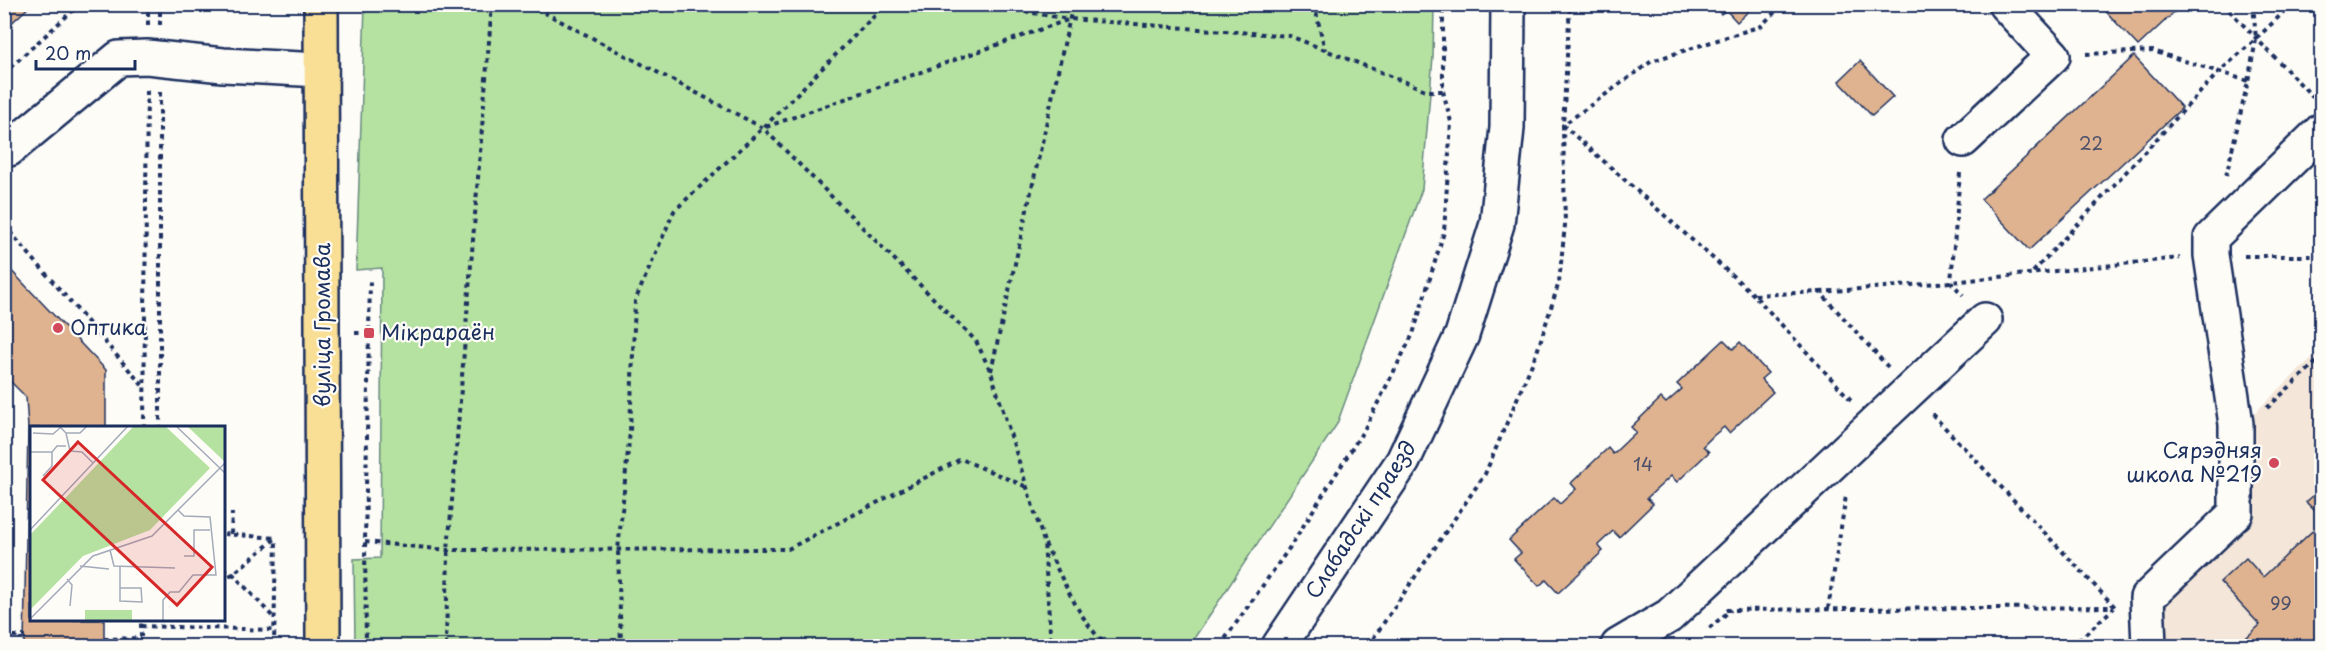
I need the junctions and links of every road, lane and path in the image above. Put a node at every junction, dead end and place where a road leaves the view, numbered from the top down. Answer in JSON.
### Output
{"nodes":[{"id":1,"x":80,"y":4,"type":"edge"},
{"id":2,"x":148,"y":4,"type":"edge"},
{"id":3,"x":160,"y":4,"type":"edge"},
{"id":4,"x":321,"y":4,"type":"edge"},
{"id":5,"x":492,"y":4,"type":"edge"},
{"id":6,"x":528,"y":4,"type":"edge"},
{"id":7,"x":886,"y":4,"type":"edge"},
{"id":8,"x":980,"y":4,"type":"edge"},
{"id":9,"x":1073,"y":4,"type":"edge"},
{"id":10,"x":1314,"y":4,"type":"edge"},
{"id":11,"x":1443,"y":4,"type":"edge"},
{"id":12,"x":1508,"y":4,"type":"edge"},
{"id":13,"x":1570,"y":4,"type":"edge"},
{"id":14,"x":1784,"y":4,"type":"edge"},
{"id":15,"x":1858,"y":4,"type":"edge"},
{"id":16,"x":1868,"y":4,"type":"edge"},
{"id":17,"x":2005,"y":4,"type":"edge"},
{"id":18,"x":2223,"y":4,"type":"edge"},
{"id":19,"x":2253,"y":4,"type":"edge"},
{"id":20,"x":2292,"y":4,"type":"edge"},
{"id":21,"x":1070,"y":19,"type":"junction"},
{"id":22,"x":2256,"y":39,"type":"junction"},
{"id":23,"x":1325,"y":50,"type":"junction"},
{"id":24,"x":2053,"y":56,"type":"junction"},
{"id":25,"x":153,"y":57,"type":"junction"},
{"id":26,"x":321,"y":70,"type":"junction"},
{"id":27,"x":2218,"y":72,"type":"junction"},
{"id":28,"x":4,"y":73,"type":"edge"},
{"id":29,"x":2248,"y":81,"type":"junction"},
{"id":30,"x":1443,"y":91,"type":"junction"},
{"id":31,"x":2322,"y":106,"type":"edge"},
{"id":32,"x":1563,"y":125,"type":"junction"},
{"id":33,"x":763,"y":128,"type":"junction"},
{"id":34,"x":2322,"y":130,"type":"edge"},
{"id":35,"x":1963,"y":140,"type":"joint"},
{"id":36,"x":4,"y":149,"type":"edge"},
{"id":37,"x":2224,"y":182,"type":"dead end"},
{"id":38,"x":4,"y":225,"type":"edge"},
{"id":39,"x":2211,"y":255,"type":"junction"},
{"id":40,"x":2322,"y":256,"type":"edge"},
{"id":41,"x":2033,"y":272,"type":"junction"},
{"id":42,"x":370,"y":280,"type":"dead end"},
{"id":43,"x":1951,"y":282,"type":"junction"},
{"id":44,"x":1820,"y":292,"type":"junction"},
{"id":45,"x":1754,"y":295,"type":"junction"},
{"id":46,"x":1985,"y":320,"type":"joint"},
{"id":47,"x":2322,"y":357,"type":"edge"},
{"id":48,"x":991,"y":372,"type":"junction"},
{"id":49,"x":144,"y":387,"type":"junction"},
{"id":50,"x":1910,"y":390,"type":"junction"},
{"id":51,"x":1874,"y":424,"type":"junction"},
{"id":52,"x":144,"y":426,"type":"edge"},
{"id":53,"x":160,"y":426,"type":"edge"},
{"id":54,"x":2236,"y":438,"type":"junction"},
{"id":55,"x":1838,"y":458,"type":"junction"},
{"id":56,"x":1027,"y":487,"type":"junction"},
{"id":57,"x":232,"y":513,"type":"dead end"},
{"id":58,"x":225,"y":534,"type":"edge"},
{"id":59,"x":231,"y":534,"type":"junction"},
{"id":60,"x":276,"y":538,"type":"junction"},
{"id":61,"x":365,"y":542,"type":"junction"},
{"id":62,"x":1044,"y":542,"type":"junction"},
{"id":63,"x":448,"y":550,"type":"junction"},
{"id":64,"x":618,"y":550,"type":"junction"},
{"id":65,"x":225,"y":570,"type":"edge"},
{"id":66,"x":232,"y":574,"type":"junction"},
{"id":67,"x":225,"y":578,"type":"edge"},
{"id":68,"x":2115,"y":607,"type":"junction"},
{"id":69,"x":1828,"y":609,"type":"junction"},
{"id":70,"x":1721,"y":610,"type":"dead end"},
{"id":71,"x":273,"y":617,"type":"junction"},
{"id":72,"x":141,"y":621,"type":"edge"},
{"id":73,"x":141,"y":626,"type":"junction"},
{"id":74,"x":274,"y":630,"type":"junction"},
{"id":75,"x":4,"y":636,"type":"edge"},
{"id":76,"x":24,"y":636,"type":"dead end"},
{"id":77,"x":141,"y":638,"type":"junction"},
{"id":78,"x":104,"y":639,"type":"dead end"},
{"id":79,"x":141,"y":646,"type":"edge"},
{"id":80,"x":273,"y":646,"type":"edge"},
{"id":81,"x":323,"y":646,"type":"edge"},
{"id":82,"x":366,"y":646,"type":"edge"},
{"id":83,"x":446,"y":646,"type":"edge"},
{"id":84,"x":621,"y":646,"type":"edge"},
{"id":85,"x":1051,"y":646,"type":"edge"},
{"id":86,"x":1109,"y":646,"type":"edge"},
{"id":87,"x":1220,"y":646,"type":"edge"},
{"id":88,"x":1279,"y":646,"type":"edge"},
{"id":89,"x":1368,"y":646,"type":"edge"},
{"id":90,"x":1618,"y":646,"type":"edge"},
{"id":91,"x":2072,"y":646,"type":"edge"},
{"id":92,"x":2149,"y":646,"type":"edge"}],
"edges":[{"from":1,"to":28,"type":"path"},
{"from":2,"to":25,"type":"path"},
{"from":3,"to":25,"type":"path"},
{"from":4,"to":26,"type":"main road","name":"вуліца Громава"},
{"from":5,"to":63,"type":"path"},
{"from":6,"to":33,"type":"path"},
{"from":7,"to":33,"type":"path"},
{"from":8,"to":21,"type":"path"},
{"from":9,"to":21,"type":"path"},
{"from":10,"to":23,"type":"path"},
{"from":11,"to":30,"type":"path"},
{"from":12,"to":88,"type":"street","name":"Слабадскі праезд"},
{"from":13,"to":32,"type":"path"},
{"from":14,"to":32,"type":"path"},
{"from":15,"to":16,"type":"path"},
{"from":17,"to":24,"type":"street"},
{"from":18,"to":22,"type":"path"},
{"from":19,"to":22,"type":"path"},
{"from":20,"to":22,"type":"path"},
{"from":21,"to":23,"type":"path"},
{"from":21,"to":33,"type":"path"},
{"from":21,"to":48,"type":"path"},
{"from":22,"to":27,"type":"path"},
{"from":22,"to":29,"type":"path"},
{"from":22,"to":31,"type":"path"},
{"from":23,"to":30,"type":"path"},
{"from":24,"to":27,"type":"path"},
{"from":24,"to":35,"type":"street"},
{"from":25,"to":26,"type":"street"},
{"from":25,"to":36,"type":"street"},
{"from":25,"to":49,"type":"path"},
{"from":25,"to":53,"type":"path"},
{"from":26,"to":81,"type":"main road","name":"вуліца Громава"},
{"from":27,"to":29,"type":"path"},
{"from":27,"to":41,"type":"path"},
{"from":29,"to":37,"type":"path"},
{"from":30,"to":87,"type":"path"},
{"from":32,"to":45,"type":"path"},
{"from":32,"to":89,"type":"path"},
{"from":33,"to":48,"type":"path"},
{"from":33,"to":64,"type":"path"},
{"from":34,"to":39,"type":"street"},
{"from":35,"to":43,"type":"path"},
{"from":38,"to":49,"type":"path"},
{"from":39,"to":40,"type":"path"},
{"from":39,"to":41,"type":"path"},
{"from":39,"to":54,"type":"street"},
{"from":41,"to":43,"type":"path"},
{"from":42,"to":61,"type":"path"},
{"from":43,"to":44,"type":"path"},
{"from":43,"to":46,"type":"path"},
{"from":44,"to":45,"type":"path"},
{"from":44,"to":50,"type":"path"},
{"from":45,"to":51,"type":"path"},
{"from":46,"to":50,"type":"street"},
{"from":47,"to":54,"type":"path"},
{"from":48,"to":56,"type":"path"},
{"from":49,"to":52,"type":"path"},
{"from":50,"to":51,"type":"street"},
{"from":50,"to":68,"type":"path"},
{"from":51,"to":55,"type":"street"},
{"from":54,"to":92,"type":"street"},
{"from":55,"to":69,"type":"path"},
{"from":55,"to":90,"type":"street"},
{"from":56,"to":62,"type":"path"},
{"from":56,"to":64,"type":"path"},
{"from":57,"to":59,"type":"path"},
{"from":58,"to":59,"type":"path"},
{"from":59,"to":60,"type":"path"},
{"from":60,"to":66,"type":"path"},
{"from":60,"to":71,"type":"path"},
{"from":61,"to":63,"type":"path"},
{"from":61,"to":82,"type":"path"},
{"from":62,"to":85,"type":"path"},
{"from":62,"to":86,"type":"path"},
{"from":63,"to":64,"type":"path"},
{"from":63,"to":83,"type":"path"},
{"from":64,"to":84,"type":"path"},
{"from":65,"to":66,"type":"path"},
{"from":66,"to":67,"type":"path"},
{"from":66,"to":71,"type":"path"},
{"from":68,"to":69,"type":"path"},
{"from":68,"to":91,"type":"path"},
{"from":69,"to":70,"type":"path"},
{"from":71,"to":74,"type":"path"},
{"from":72,"to":73,"type":"path"},
{"from":73,"to":74,"type":"path"},
{"from":73,"to":77,"type":"path"},
{"from":74,"to":80,"type":"path"},
{"from":75,"to":76,"type":"path"},
{"from":77,"to":78,"type":"path"},
{"from":77,"to":79,"type":"path"}]}
